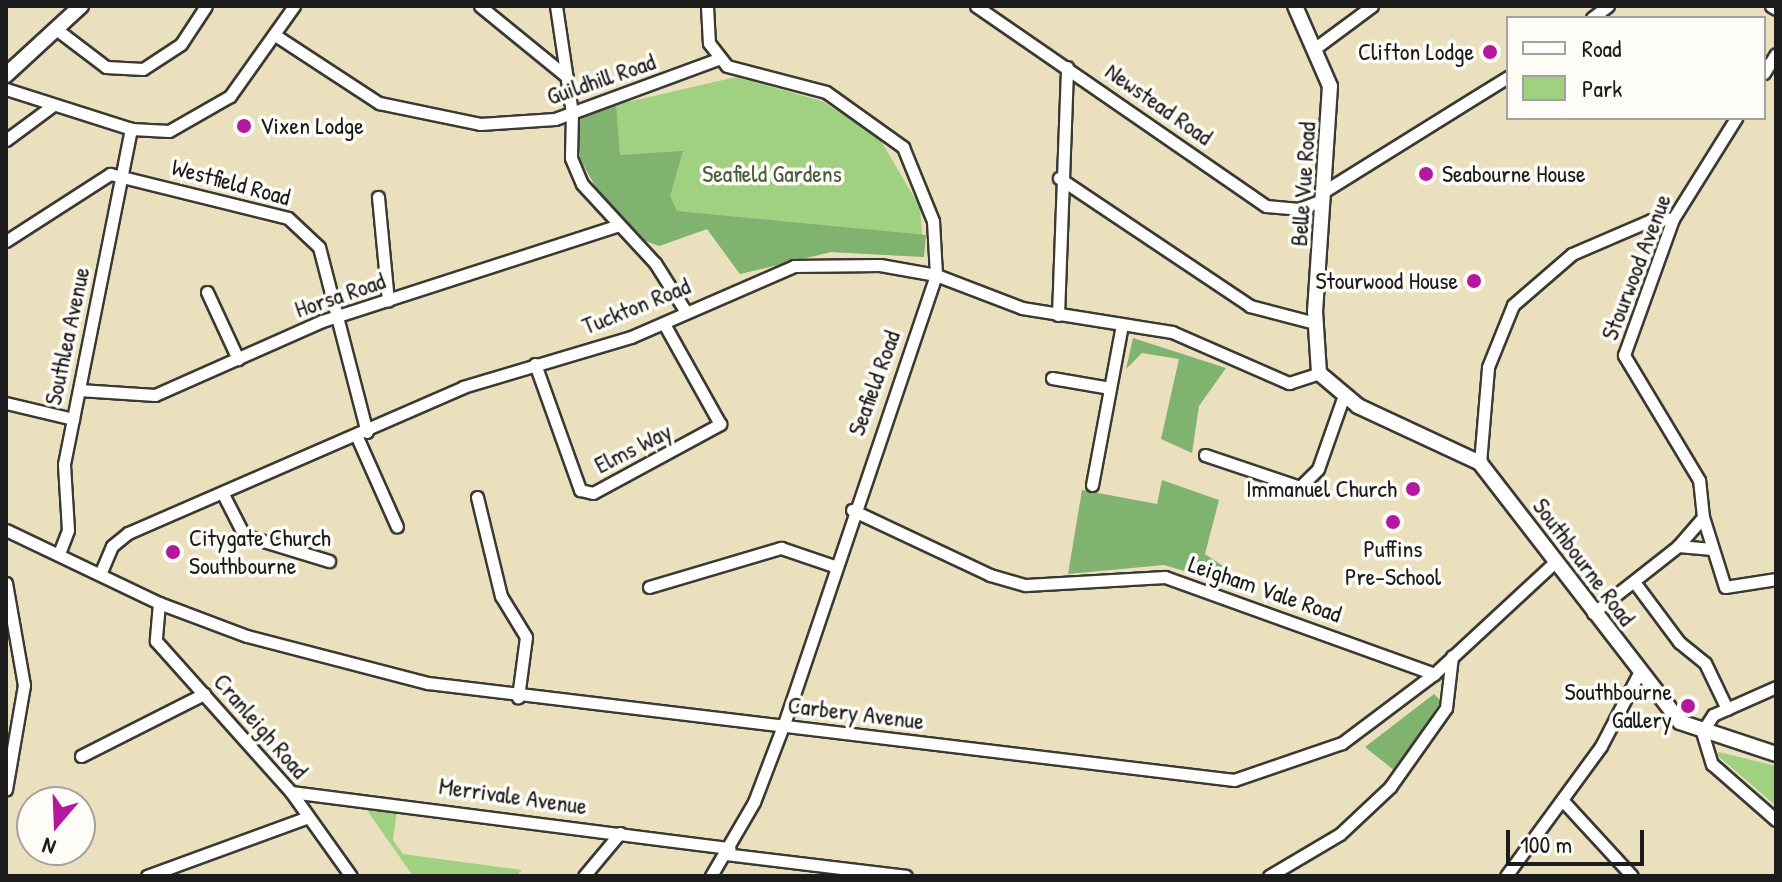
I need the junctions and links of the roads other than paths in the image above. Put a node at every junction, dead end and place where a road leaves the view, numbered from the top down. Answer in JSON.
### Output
{"nodes":[{"id":1,"x":81,"y":6,"type":"edge"},
{"id":2,"x":206,"y":6,"type":"edge"},
{"id":3,"x":294,"y":6,"type":"edge"},
{"id":4,"x":480,"y":6,"type":"edge"},
{"id":5,"x":556,"y":6,"type":"edge"},
{"id":6,"x":707,"y":6,"type":"edge"},
{"id":7,"x":976,"y":6,"type":"edge"},
{"id":8,"x":1295,"y":6,"type":"edge"},
{"id":9,"x":1372,"y":6,"type":"edge"},
{"id":10,"x":1771,"y":6,"type":"edge"},
{"id":11,"x":1776,"y":9,"type":"edge"},
{"id":12,"x":56,"y":29,"type":"junction"},
{"id":13,"x":278,"y":37,"type":"junction"},
{"id":14,"x":1318,"y":46,"type":"junction"},
{"id":15,"x":718,"y":59,"type":"junction"},
{"id":16,"x":1067,"y":67,"type":"junction"},
{"id":17,"x":6,"y":75,"type":"edge"},
{"id":18,"x":567,"y":77,"type":"junction"},
{"id":19,"x":1506,"y":78,"type":"edge"},
{"id":20,"x":6,"y":89,"type":"edge"},
{"id":21,"x":52,"y":106,"type":"junction"},
{"id":22,"x":572,"y":113,"type":"junction"},
{"id":23,"x":1735,"y":120,"type":"edge"},
{"id":24,"x":131,"y":129,"type":"junction"},
{"id":25,"x":6,"y":140,"type":"edge"},
{"id":26,"x":123,"y":176,"type":"junction"},
{"id":27,"x":1059,"y":178,"type":"junction"},
{"id":28,"x":1323,"y":196,"type":"junction"},
{"id":29,"x":378,"y":197,"type":"dead end"},
{"id":30,"x":1673,"y":219,"type":"junction"},
{"id":31,"x":617,"y":226,"type":"junction"},
{"id":32,"x":6,"y":241,"type":"edge"},
{"id":33,"x":936,"y":275,"type":"junction"},
{"id":34,"x":207,"y":292,"type":"dead end"},
{"id":35,"x":388,"y":301,"type":"junction"},
{"id":36,"x":686,"y":312,"type":"junction"},
{"id":37,"x":1058,"y":315,"type":"junction"},
{"id":38,"x":337,"y":317,"type":"junction"},
{"id":39,"x":1315,"y":323,"type":"junction"},
{"id":40,"x":664,"y":324,"type":"junction"},
{"id":41,"x":1122,"y":325,"type":"junction"},
{"id":42,"x":238,"y":359,"type":"junction"},
{"id":43,"x":535,"y":364,"type":"junction"},
{"id":44,"x":1319,"y":373,"type":"junction"},
{"id":45,"x":1052,"y":378,"type":"dead end"},
{"id":46,"x":1110,"y":388,"type":"junction"},
{"id":47,"x":79,"y":390,"type":"junction"},
{"id":48,"x":1343,"y":398,"type":"junction"},
{"id":49,"x":6,"y":403,"type":"edge"},
{"id":50,"x":73,"y":419,"type":"junction"},
{"id":51,"x":362,"y":434,"type":"junction"},
{"id":52,"x":1205,"y":455,"type":"dead end"},
{"id":53,"x":1480,"y":463,"type":"junction"},
{"id":54,"x":1092,"y":485,"type":"dead end"},
{"id":55,"x":224,"y":496,"type":"junction"},
{"id":56,"x":477,"y":497,"type":"dead end"},
{"id":57,"x":852,"y":510,"type":"junction"},
{"id":58,"x":1703,"y":517,"type":"junction"},
{"id":59,"x":397,"y":527,"type":"dead end"},
{"id":60,"x":6,"y":530,"type":"edge"},
{"id":61,"x":1678,"y":546,"type":"junction"},
{"id":62,"x":1712,"y":549,"type":"junction"},
{"id":63,"x":60,"y":551,"type":"junction"},
{"id":64,"x":329,"y":561,"type":"dead end"},
{"id":65,"x":1554,"y":563,"type":"junction"},
{"id":66,"x":834,"y":566,"type":"junction"},
{"id":67,"x":101,"y":572,"type":"junction"},
{"id":68,"x":1776,"y":579,"type":"edge"},
{"id":69,"x":6,"y":583,"type":"edge"},
{"id":70,"x":1635,"y":583,"type":"junction"},
{"id":71,"x":649,"y":587,"type":"dead end"},
{"id":72,"x":159,"y":603,"type":"junction"},
{"id":73,"x":1593,"y":613,"type":"junction"},
{"id":74,"x":1452,"y":656,"type":"junction"},
{"id":75,"x":1640,"y":671,"type":"junction"},
{"id":76,"x":1434,"y":674,"type":"junction"},
{"id":77,"x":1776,"y":687,"type":"edge"},
{"id":78,"x":204,"y":694,"type":"junction"},
{"id":79,"x":518,"y":697,"type":"junction"},
{"id":80,"x":1727,"y":709,"type":"junction"},
{"id":81,"x":783,"y":726,"type":"junction"},
{"id":82,"x":1702,"y":732,"type":"junction"},
{"id":83,"x":1776,"y":754,"type":"edge"},
{"id":84,"x":81,"y":756,"type":"dead end"},
{"id":85,"x":6,"y":789,"type":"edge"},
{"id":86,"x":291,"y":792,"type":"junction"},
{"id":87,"x":1564,"y":802,"type":"junction"},
{"id":88,"x":308,"y":817,"type":"junction"},
{"id":89,"x":1776,"y":820,"type":"edge"},
{"id":90,"x":620,"y":833,"type":"junction"},
{"id":91,"x":727,"y":851,"type":"junction"},
{"id":92,"x":826,"y":871,"type":"edge"},
{"id":93,"x":147,"y":876,"type":"edge"},
{"id":94,"x":351,"y":876,"type":"edge"},
{"id":95,"x":584,"y":876,"type":"edge"},
{"id":96,"x":711,"y":876,"type":"edge"},
{"id":97,"x":906,"y":876,"type":"edge"},
{"id":98,"x":1269,"y":876,"type":"edge"},
{"id":99,"x":1506,"y":876,"type":"edge"},
{"id":100,"x":1632,"y":876,"type":"edge"}],
"edges":[{"from":1,"to":12,"type":"main road"},
{"from":2,"to":12,"type":"street"},
{"from":3,"to":13,"type":"street"},
{"from":4,"to":18,"type":"street"},
{"from":5,"to":18,"type":"street"},
{"from":6,"to":15,"type":"street"},
{"from":7,"to":16,"type":"street","name":"Newstead Road"},
{"from":8,"to":14,"type":"main road","name":"Belle Vue Road"},
{"from":9,"to":14,"type":"street"},
{"from":10,"to":11,"type":"street"},
{"from":12,"to":17,"type":"main road"},
{"from":13,"to":22,"type":"street","name":"Guildhill Road"},
{"from":13,"to":24,"type":"street"},
{"from":14,"to":28,"type":"main road","name":"Belle Vue Road"},
{"from":15,"to":22,"type":"street","name":"Guildhill Road"},
{"from":15,"to":33,"type":"street","name":"Seafield Road"},
{"from":16,"to":27,"type":"street"},
{"from":16,"to":28,"type":"street","name":"Newstead Road"},
{"from":18,"to":22,"type":"street"},
{"from":19,"to":28,"type":"street"},
{"from":20,"to":21,"type":"street"},
{"from":21,"to":24,"type":"street"},
{"from":21,"to":25,"type":"street"},
{"from":22,"to":31,"type":"street"},
{"from":23,"to":30,"type":"street","name":"Stourwood Avenue"},
{"from":24,"to":26,"type":"street","name":"Southlea Avenue"},
{"from":26,"to":32,"type":"street"},
{"from":26,"to":38,"type":"street","name":"Westfield Road"},
{"from":26,"to":47,"type":"street","name":"Southlea Avenue"},
{"from":27,"to":37,"type":"street"},
{"from":27,"to":39,"type":"street"},
{"from":28,"to":39,"type":"main road","name":"Belle Vue Road"},
{"from":29,"to":35,"type":"street"},
{"from":30,"to":53,"type":"street"},
{"from":30,"to":58,"type":"street","name":"Stourwood Avenue"},
{"from":31,"to":35,"type":"street","name":"Horsa Road"},
{"from":31,"to":36,"type":"street"},
{"from":33,"to":36,"type":"street","name":"Tuckton Road"},
{"from":33,"to":37,"type":"street","name":"Tuckton Road"},
{"from":33,"to":57,"type":"street","name":"Seafield Road"},
{"from":34,"to":42,"type":"street"},
{"from":35,"to":38,"type":"street","name":"Horsa Road"},
{"from":36,"to":40,"type":"street","name":"Tuckton Road"},
{"from":37,"to":41,"type":"street","name":"Tuckton Road"},
{"from":38,"to":42,"type":"street","name":"Horsa Road"},
{"from":38,"to":51,"type":"street","name":"Westfield Road"},
{"from":39,"to":44,"type":"main road","name":"Belle Vue Road"},
{"from":40,"to":43,"type":"street","name":"Tuckton Road"},
{"from":40,"to":43,"type":"street","name":"Elms Way"},
{"from":41,"to":44,"type":"street","name":"Tuckton Road"},
{"from":41,"to":46,"type":"street"},
{"from":42,"to":47,"type":"street","name":"Horsa Road"},
{"from":43,"to":51,"type":"street","name":"Tuckton Road"},
{"from":44,"to":48,"type":"main road","name":"Southbourne Road"},
{"from":45,"to":46,"type":"street"},
{"from":46,"to":54,"type":"street"},
{"from":47,"to":50,"type":"street","name":"Southlea Avenue"},
{"from":48,"to":52,"type":"street"},
{"from":48,"to":53,"type":"main road","name":"Southbourne Road"},
{"from":49,"to":50,"type":"street"},
{"from":50,"to":63,"type":"street","name":"Southlea Avenue"},
{"from":51,"to":55,"type":"street","name":"Tuckton Road"},
{"from":51,"to":59,"type":"street","name":"Westfield Road"},
{"from":53,"to":65,"type":"main road","name":"Southbourne Road"},
{"from":55,"to":64,"type":"street"},
{"from":55,"to":67,"type":"street","name":"Tuckton Road"},
{"from":56,"to":79,"type":"street"},
{"from":57,"to":66,"type":"street","name":"Seafield Road"},
{"from":57,"to":76,"type":"street","name":"Leigham Vale Road"},
{"from":58,"to":61,"type":"street"},
{"from":58,"to":62,"type":"street"},
{"from":60,"to":63,"type":"street"},
{"from":61,"to":62,"type":"street"},
{"from":61,"to":70,"type":"street"},
{"from":62,"to":68,"type":"street"},
{"from":63,"to":67,"type":"street"},
{"from":65,"to":73,"type":"main road","name":"Southbourne Road"},
{"from":65,"to":74,"type":"street","name":"Carbery Avenue"},
{"from":66,"to":71,"type":"street"},
{"from":66,"to":81,"type":"street","name":"Seafield Road"},
{"from":67,"to":72,"type":"street","name":"Carbery Avenue"},
{"from":69,"to":85,"type":"street"},
{"from":70,"to":73,"type":"street"},
{"from":70,"to":80,"type":"street"},
{"from":72,"to":78,"type":"street","name":"Cranleigh Road"},
{"from":72,"to":79,"type":"street","name":"Carbery Avenue"},
{"from":73,"to":75,"type":"main road","name":"Southbourne Road"},
{"from":74,"to":76,"type":"street","name":"Carbery Avenue"},
{"from":74,"to":98,"type":"street"},
{"from":75,"to":82,"type":"main road","name":"Southbourne Road"},
{"from":75,"to":87,"type":"street"},
{"from":76,"to":81,"type":"street","name":"Carbery Avenue"},
{"from":77,"to":80,"type":"street"},
{"from":78,"to":84,"type":"street"},
{"from":78,"to":86,"type":"street","name":"Cranleigh Road"},
{"from":79,"to":81,"type":"street","name":"Carbery Avenue"},
{"from":80,"to":82,"type":"street"},
{"from":81,"to":91,"type":"street","name":"Seafield Road"},
{"from":82,"to":83,"type":"main road","name":"Southbourne Road"},
{"from":82,"to":89,"type":"street"},
{"from":86,"to":88,"type":"street","name":"Cranleigh Road"},
{"from":86,"to":90,"type":"street","name":"Merrivale Avenue"},
{"from":87,"to":99,"type":"street"},
{"from":87,"to":100,"type":"street"},
{"from":88,"to":93,"type":"street"},
{"from":88,"to":94,"type":"street","name":"Cranleigh Road"},
{"from":90,"to":91,"type":"street","name":"Merrivale Avenue"},
{"from":90,"to":95,"type":"street"},
{"from":91,"to":92,"type":"street","name":"Merrivale Avenue"},
{"from":91,"to":96,"type":"street","name":"Seafield Road"},
{"from":92,"to":97,"type":"street","name":"Merrivale Avenue"}]}
